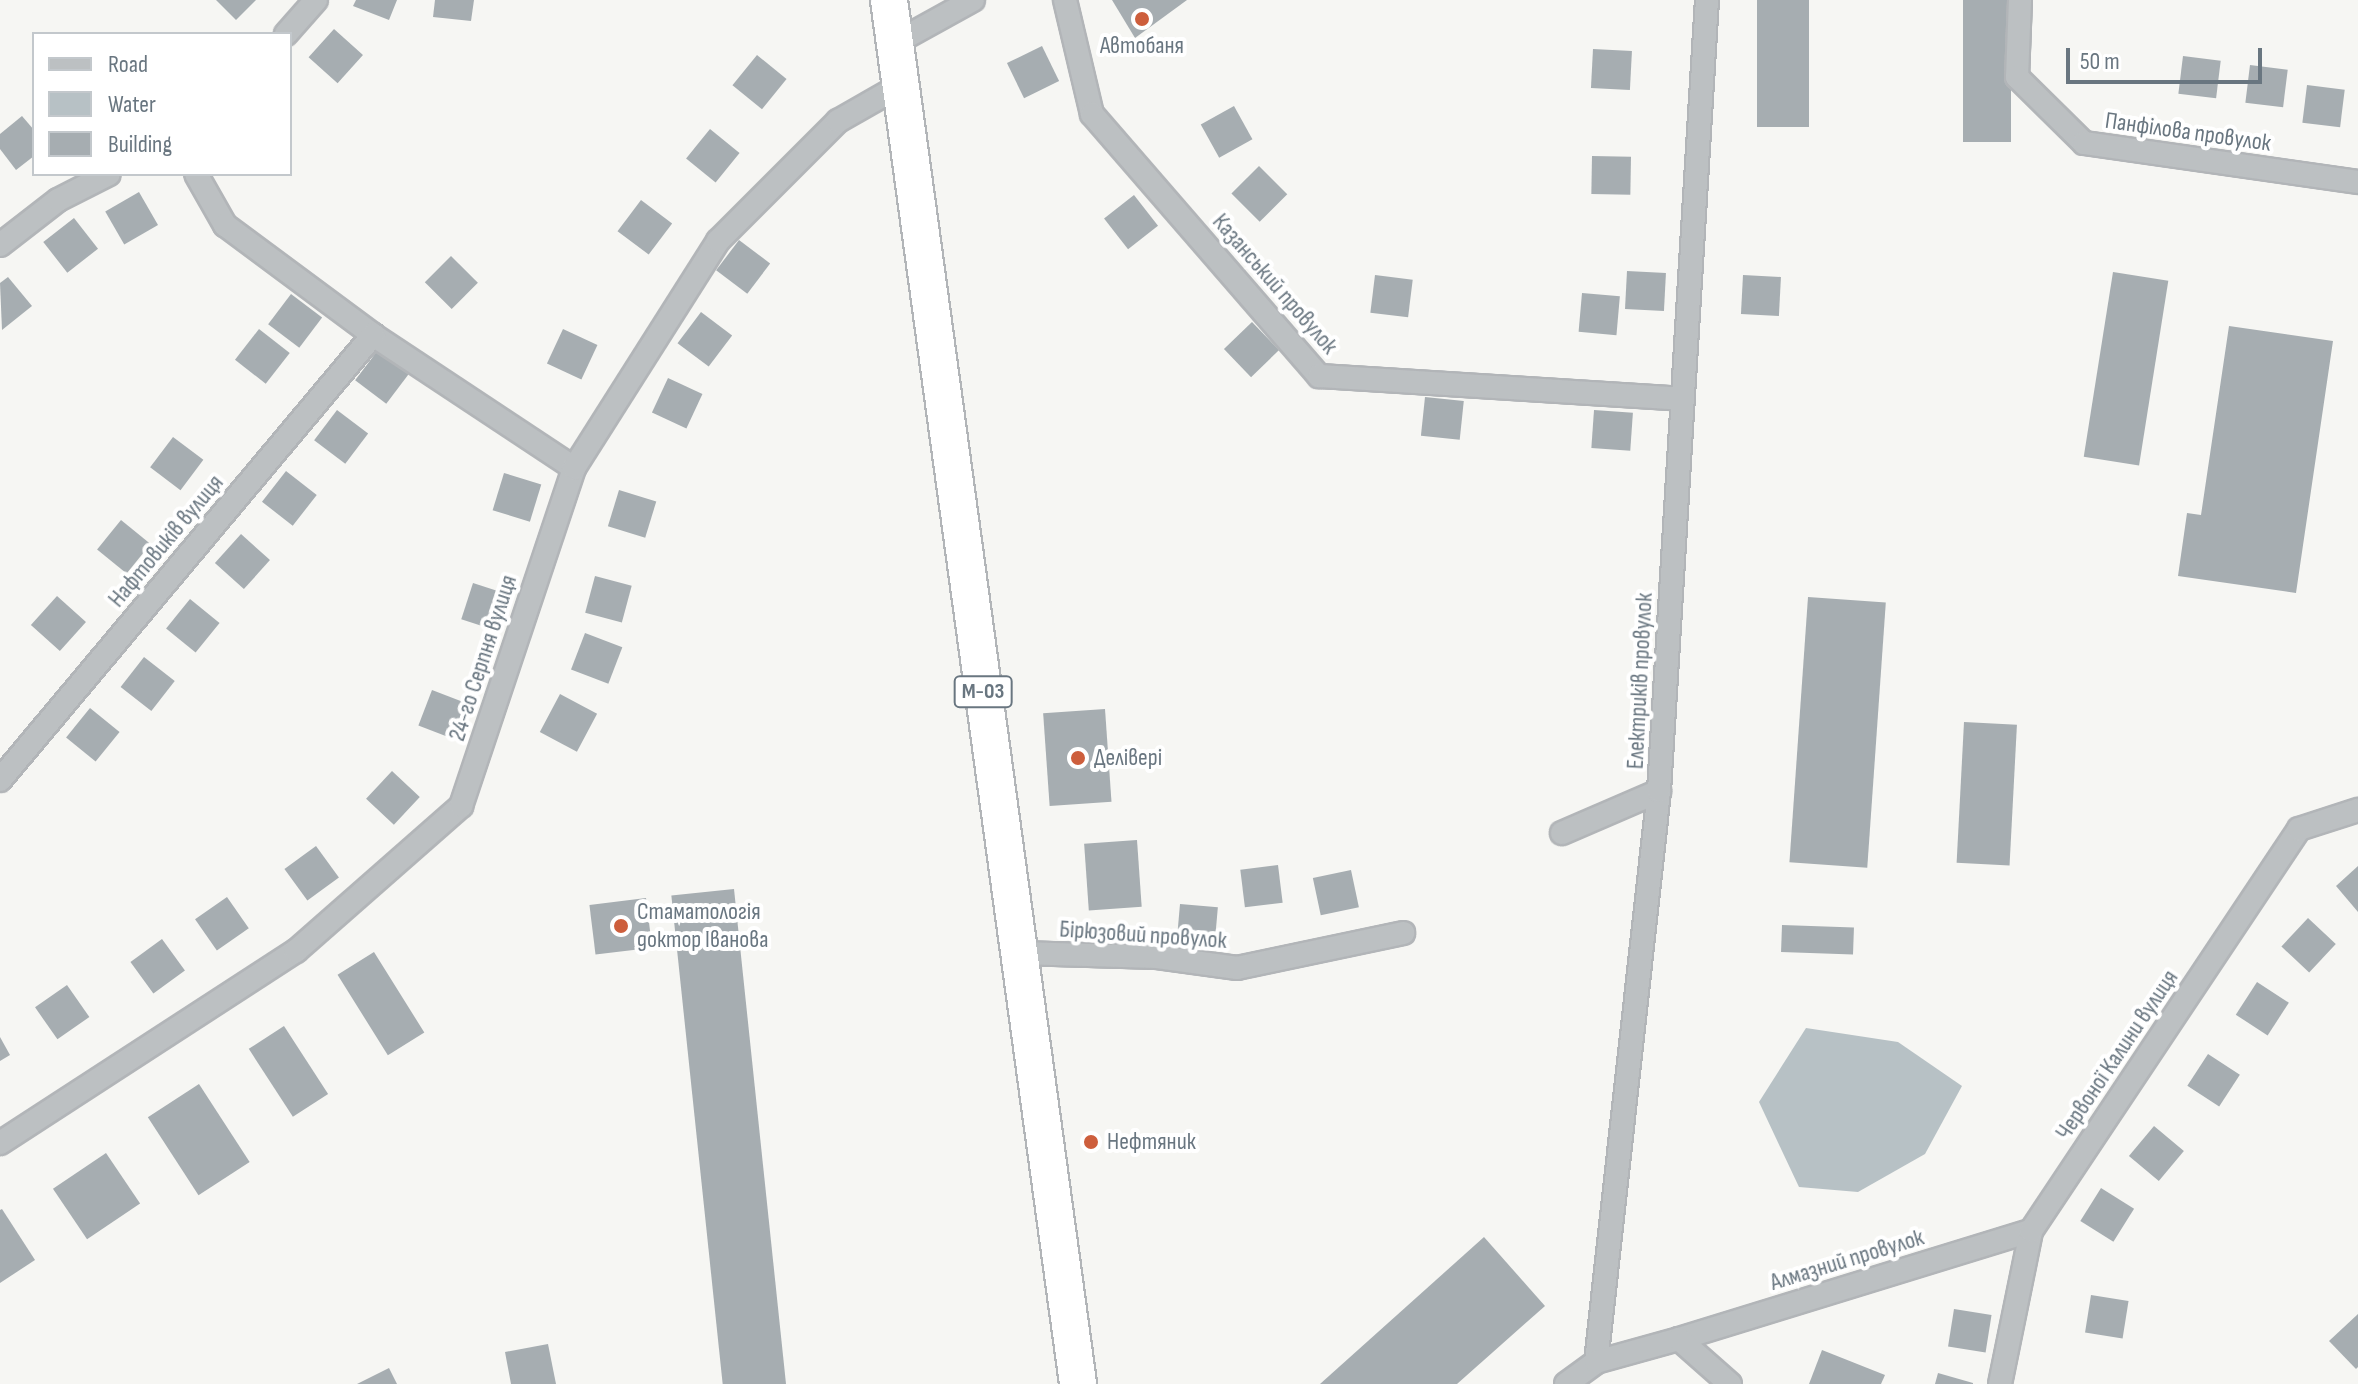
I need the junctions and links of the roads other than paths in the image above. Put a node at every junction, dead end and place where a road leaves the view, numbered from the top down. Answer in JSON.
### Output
{"nodes":[{"id":1,"x":316,"y":0,"type":"edge"},
{"id":2,"x":889,"y":0,"type":"edge"},
{"id":3,"x":973,"y":0,"type":"edge"},
{"id":4,"x":1065,"y":0,"type":"edge"},
{"id":5,"x":1707,"y":0,"type":"edge"},
{"id":6,"x":2020,"y":0,"type":"edge"},
{"id":7,"x":288,"y":32,"type":"edge"},
{"id":8,"x":895,"y":43,"type":"junction"},
{"id":9,"x":901,"y":85,"type":"junction"},
{"id":10,"x":105,"y":176,"type":"edge"},
{"id":11,"x":197,"y":176,"type":"edge"},
{"id":12,"x":2358,"y":182,"type":"edge"},
{"id":13,"x":0,"y":245,"type":"edge"},
{"id":14,"x":373,"y":335,"type":"junction"},
{"id":15,"x":1682,"y":399,"type":"junction"},
{"id":16,"x":574,"y":468,"type":"junction"},
{"id":17,"x":0,"y":780,"type":"edge"},
{"id":18,"x":1659,"y":791,"type":"junction"},
{"id":19,"x":2358,"y":810,"type":"edge"},
{"id":20,"x":1562,"y":833,"type":"dead end"},
{"id":21,"x":1403,"y":933,"type":"dead end"},
{"id":22,"x":1019,"y":953,"type":"junction"},
{"id":23,"x":0,"y":1143,"type":"edge"},
{"id":24,"x":2031,"y":1231,"type":"junction"},
{"id":25,"x":1679,"y":1339,"type":"junction"},
{"id":26,"x":1596,"y":1362,"type":"junction"},
{"id":27,"x":1078,"y":1384,"type":"edge"},
{"id":28,"x":1566,"y":1384,"type":"edge"},
{"id":29,"x":1730,"y":1384,"type":"edge"},
{"id":30,"x":2000,"y":1384,"type":"edge"}],
"edges":[{"from":1,"to":7,"type":"street"},
{"from":2,"to":8,"type":"highway","number":"М-03"},
{"from":3,"to":8,"type":"street"},
{"from":4,"to":15,"type":"street","name":"Казанський провулок"},
{"from":5,"to":15,"type":"street","name":"Електриків провулок"},
{"from":6,"to":12,"type":"street","name":"Панфілова провулок"},
{"from":8,"to":9,"type":"highway","number":"М-03"},
{"from":9,"to":16,"type":"street","name":"24-го Серпня вулиця"},
{"from":9,"to":22,"type":"highway","number":"М-03"},
{"from":10,"to":13,"type":"street"},
{"from":11,"to":14,"type":"street"},
{"from":14,"to":16,"type":"street"},
{"from":14,"to":17,"type":"street","name":"Нафтовиків вулиця"},
{"from":15,"to":18,"type":"street","name":"Електриків провулок"},
{"from":16,"to":23,"type":"street","name":"24-го Серпня вулиця"},
{"from":18,"to":20,"type":"street"},
{"from":18,"to":26,"type":"street","name":"Електриків провулок"},
{"from":19,"to":24,"type":"street","name":"Червоної Калини вулиця"},
{"from":21,"to":22,"type":"street","name":"Бірюзовий провулок"},
{"from":22,"to":27,"type":"highway","number":"М-03"},
{"from":24,"to":25,"type":"street","name":"Алмазний провулок"},
{"from":24,"to":30,"type":"street","name":"Червоної Калини вулиця"},
{"from":25,"to":26,"type":"street","name":"Алмазний провулок"},
{"from":25,"to":29,"type":"street"},
{"from":26,"to":28,"type":"street","name":"Алмазний провулок"}]}
